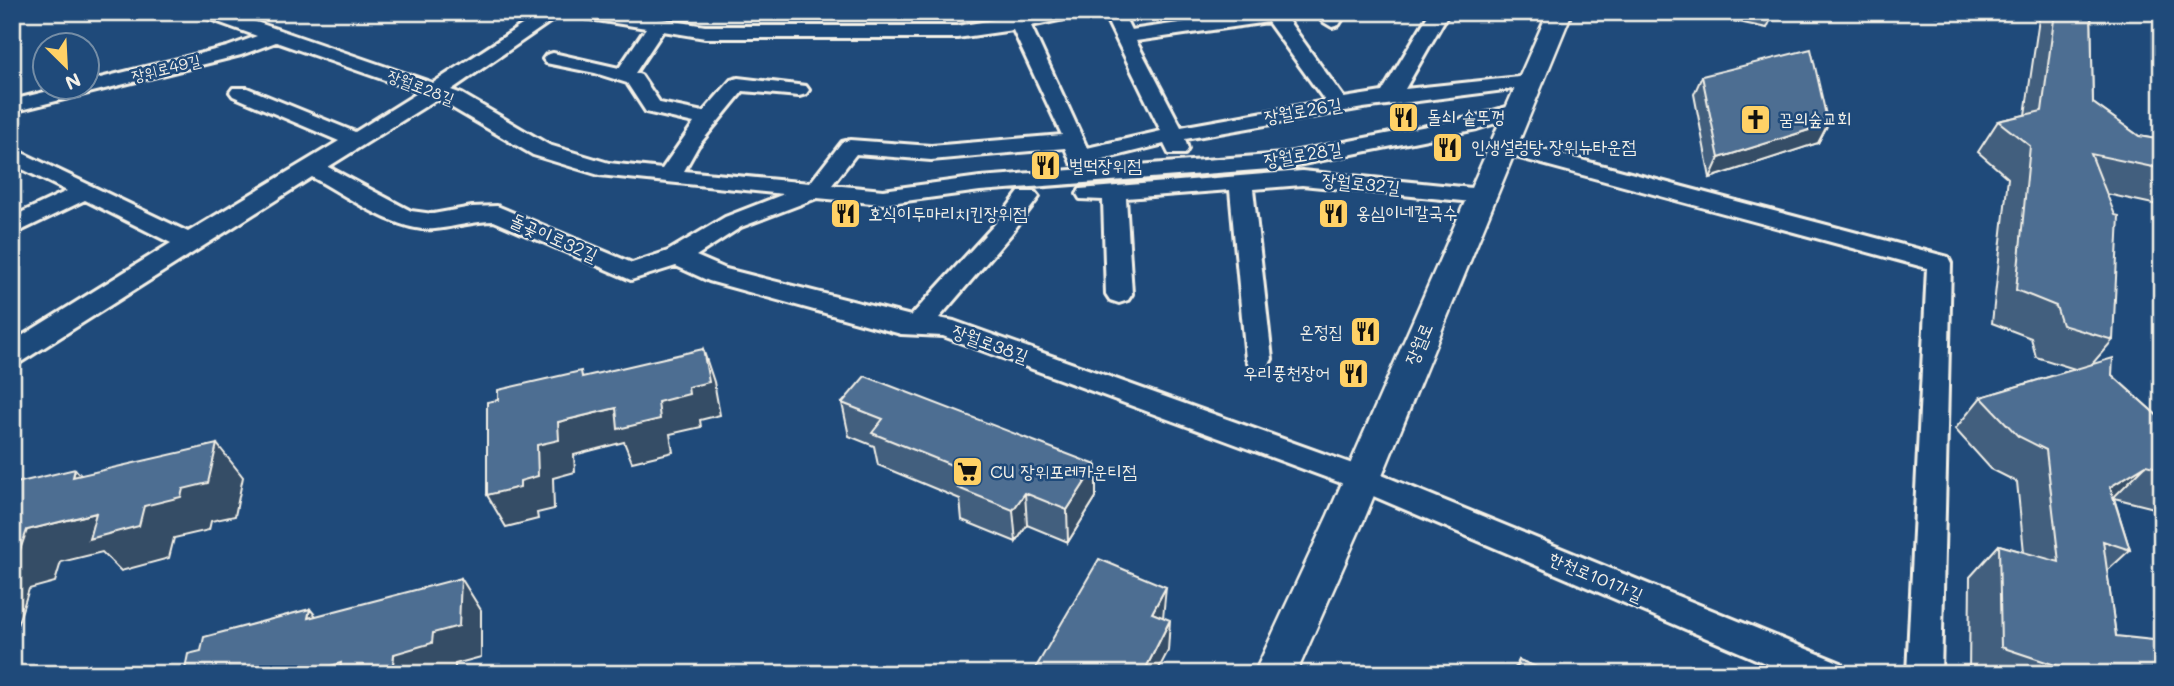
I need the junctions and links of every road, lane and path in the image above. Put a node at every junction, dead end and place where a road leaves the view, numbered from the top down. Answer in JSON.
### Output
{"nodes":[{"id":1,"x":208,"y":12,"type":"edge"},
{"id":2,"x":555,"y":12,"type":"edge"},
{"id":3,"x":584,"y":12,"type":"edge"},
{"id":4,"x":1071,"y":12,"type":"edge"},
{"id":5,"x":1112,"y":12,"type":"edge"},
{"id":6,"x":1440,"y":12,"type":"edge"},
{"id":7,"x":1560,"y":12,"type":"edge"},
{"id":8,"x":1273,"y":14,"type":"edge"},
{"id":9,"x":1175,"y":21,"type":"edge"},
{"id":10,"x":1020,"y":23,"type":"junction"},
{"id":11,"x":658,"y":24,"type":"junction"},
{"id":12,"x":277,"y":35,"type":"junction"},
{"id":13,"x":1124,"y":37,"type":"junction"},
{"id":14,"x":553,"y":59,"type":"dead end"},
{"id":15,"x":623,"y":76,"type":"junction"},
{"id":16,"x":799,"y":90,"type":"dead end"},
{"id":17,"x":434,"y":91,"type":"junction"},
{"id":18,"x":240,"y":92,"type":"dead end"},
{"id":19,"x":1523,"y":96,"type":"junction"},
{"id":20,"x":1390,"y":97,"type":"junction"},
{"id":21,"x":1338,"y":105,"type":"junction"},
{"id":22,"x":12,"y":106,"type":"edge"},
{"id":23,"x":709,"y":120,"type":"junction"},
{"id":24,"x":1172,"y":134,"type":"junction"},
{"id":25,"x":357,"y":141,"type":"junction"},
{"id":26,"x":1502,"y":146,"type":"junction"},
{"id":27,"x":12,"y":155,"type":"edge"},
{"id":28,"x":1079,"y":158,"type":"junction"},
{"id":29,"x":313,"y":167,"type":"junction"},
{"id":30,"x":1186,"y":169,"type":"junction"},
{"id":31,"x":669,"y":176,"type":"junction"},
{"id":32,"x":1241,"y":184,"type":"junction"},
{"id":33,"x":816,"y":190,"type":"junction"},
{"id":34,"x":85,"y":191,"type":"junction"},
{"id":35,"x":1114,"y":192,"type":"junction"},
{"id":36,"x":1482,"y":196,"type":"junction"},
{"id":37,"x":883,"y":197,"type":"junction"},
{"id":38,"x":1027,"y":197,"type":"junction"},
{"id":39,"x":12,"y":227,"type":"edge"},
{"id":40,"x":189,"y":242,"type":"junction"},
{"id":41,"x":677,"y":257,"type":"junction"},
{"id":42,"x":1119,"y":294,"type":"dead end"},
{"id":43,"x":918,"y":324,"type":"junction"},
{"id":44,"x":12,"y":355,"type":"edge"},
{"id":45,"x":1259,"y":359,"type":"dead end"},
{"id":46,"x":1362,"y":479,"type":"junction"},
{"id":47,"x":1275,"y":674,"type":"edge"},
{"id":48,"x":1829,"y":674,"type":"edge"},
{"id":49,"x":1924,"y":674,"type":"edge"}],
"edges":[{"from":1,"to":12,"type":"street","name":"장월로28길"},
{"from":2,"to":17,"type":"street"},
{"from":3,"to":11,"type":"street"},
{"from":4,"to":10,"type":"street"},
{"from":5,"to":13,"type":"street"},
{"from":6,"to":20,"type":"street"},
{"from":7,"to":19,"type":"street","name":"장월로"},
{"from":8,"to":9,"type":"street"},
{"from":8,"to":21,"type":"street"},
{"from":9,"to":13,"type":"street"},
{"from":10,"to":11,"type":"street"},
{"from":10,"to":28,"type":"street"},
{"from":11,"to":15,"type":"street"},
{"from":12,"to":17,"type":"street","name":"장월로28길"},
{"from":12,"to":22,"type":"street","name":"장위로49길"},
{"from":13,"to":24,"type":"street"},
{"from":14,"to":15,"type":"street"},
{"from":15,"to":23,"type":"street"},
{"from":16,"to":23,"type":"street"},
{"from":17,"to":25,"type":"street"},
{"from":17,"to":31,"type":"street","name":"장월로28길"},
{"from":18,"to":25,"type":"street"},
{"from":19,"to":20,"type":"street","name":"장월로26길"},
{"from":19,"to":26,"type":"street","name":"장월로"},
{"from":19,"to":30,"type":"street","name":"장월로28길"},
{"from":20,"to":21,"type":"street","name":"장월로26길"},
{"from":21,"to":24,"type":"street","name":"장월로26길"},
{"from":23,"to":31,"type":"street"},
{"from":24,"to":28,"type":"street","name":"장월로26길"},
{"from":24,"to":30,"type":"street"},
{"from":25,"to":29,"type":"street"},
{"from":26,"to":36,"type":"street","name":"장월로"},
{"from":26,"to":49,"type":"street"},
{"from":27,"to":34,"type":"street"},
{"from":28,"to":30,"type":"street","name":"장월로28길"},
{"from":28,"to":33,"type":"street","name":"장월로26길"},
{"from":28,"to":37,"type":"street","name":"장월로28길"},
{"from":29,"to":40,"type":"street"},
{"from":29,"to":41,"type":"street","name":"돌곶이로32길"},
{"from":31,"to":33,"type":"street","name":"장월로28길"},
{"from":32,"to":35,"type":"street","name":"장월로32길"},
{"from":32,"to":36,"type":"street","name":"장월로32길"},
{"from":32,"to":45,"type":"street"},
{"from":33,"to":37,"type":"street","name":"장월로28길"},
{"from":33,"to":41,"type":"street"},
{"from":34,"to":39,"type":"street"},
{"from":34,"to":40,"type":"street"},
{"from":35,"to":38,"type":"street","name":"장월로32길"},
{"from":35,"to":42,"type":"street"},
{"from":36,"to":46,"type":"street","name":"장월로"},
{"from":37,"to":38,"type":"street","name":"장월로32길"},
{"from":38,"to":43,"type":"street"},
{"from":40,"to":44,"type":"street"},
{"from":41,"to":43,"type":"street","name":"장월로38길"},
{"from":43,"to":46,"type":"street","name":"장월로38길"},
{"from":46,"to":47,"type":"street","name":"장월로"},
{"from":46,"to":48,"type":"street","name":"한천로101가길"}]}
